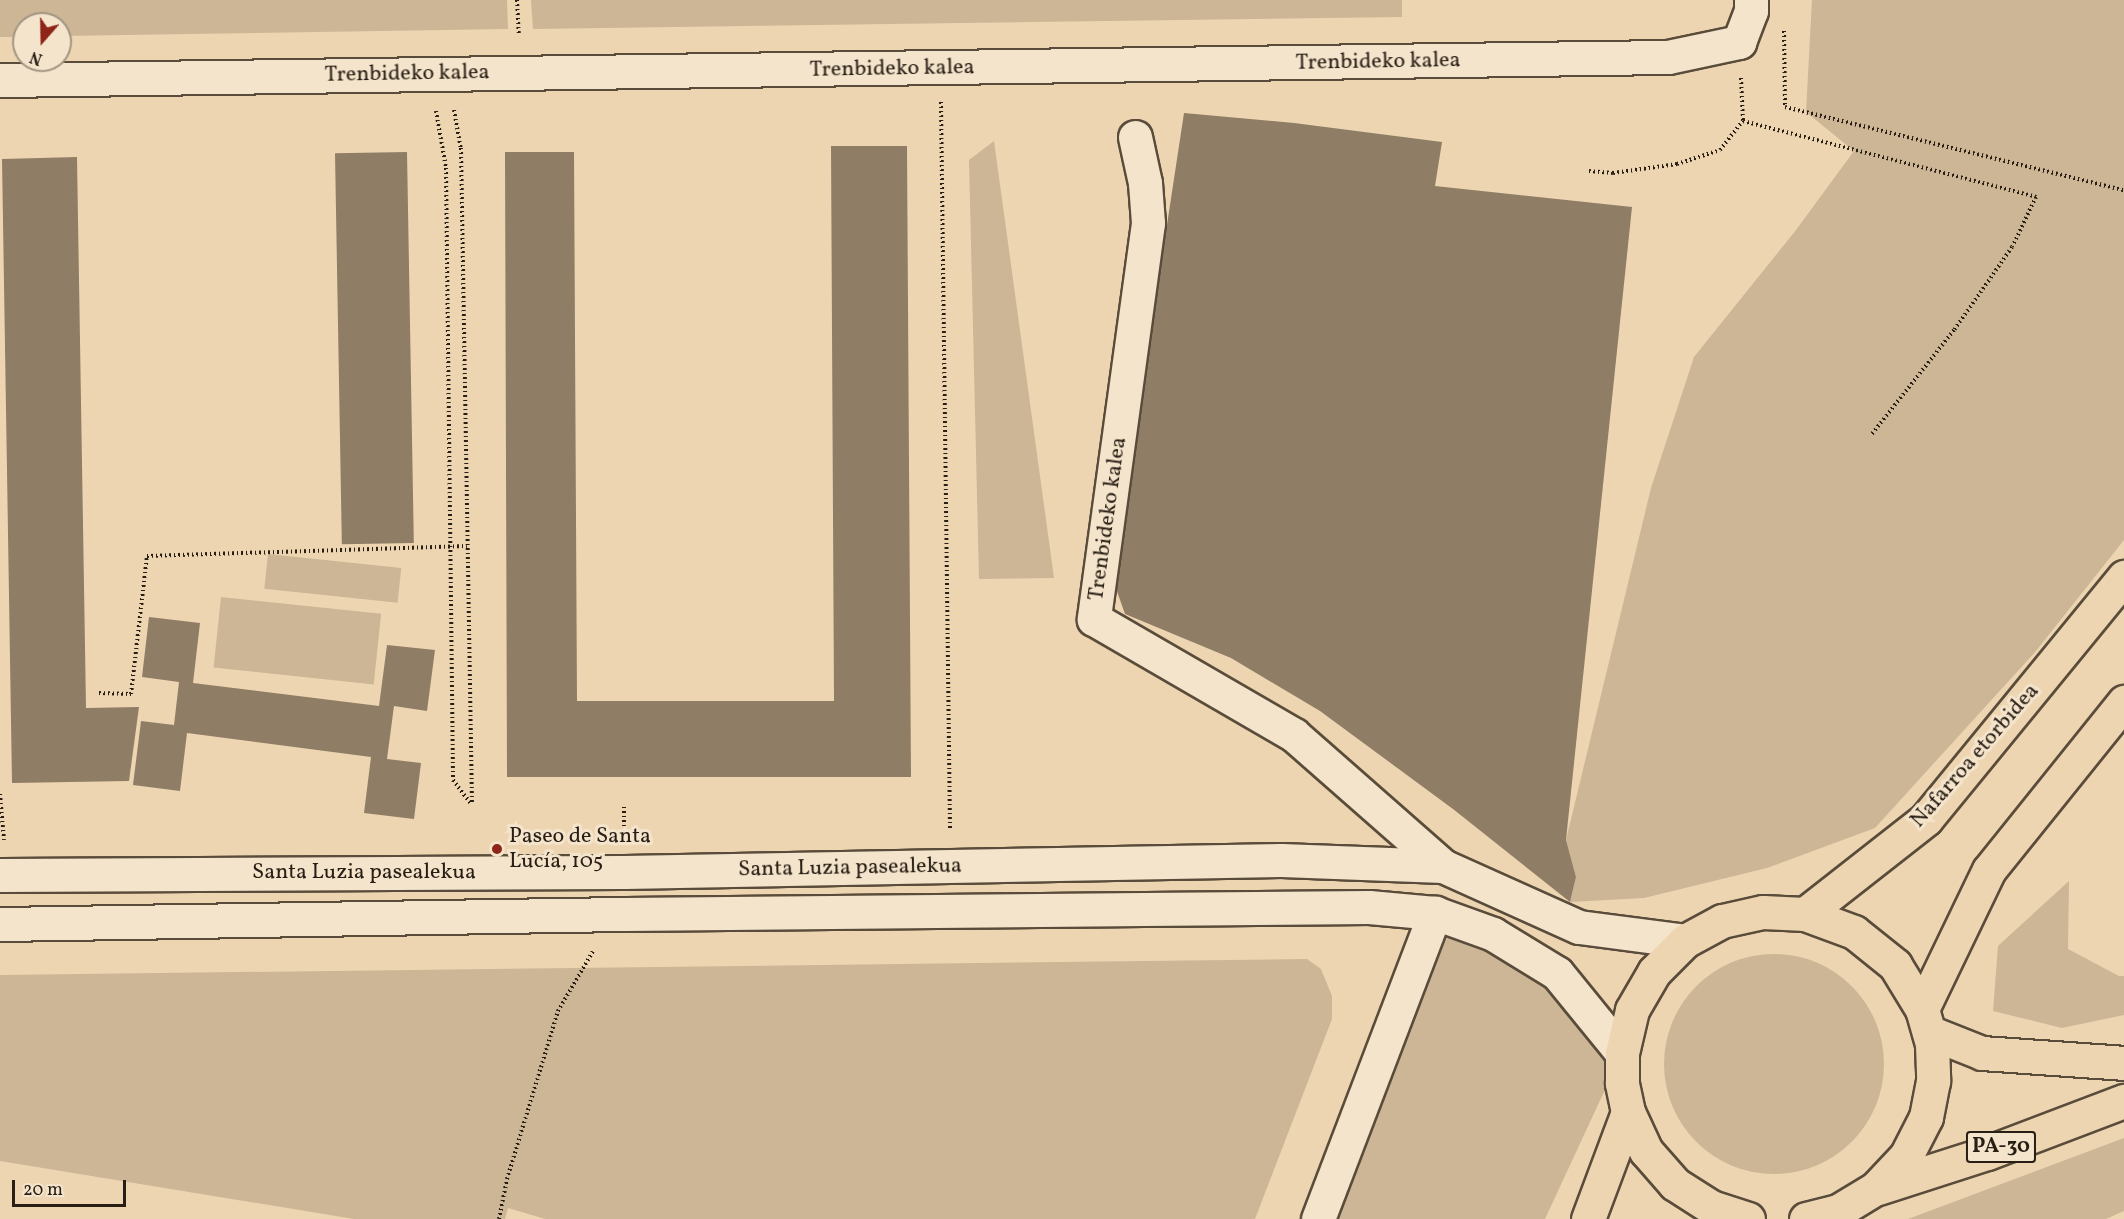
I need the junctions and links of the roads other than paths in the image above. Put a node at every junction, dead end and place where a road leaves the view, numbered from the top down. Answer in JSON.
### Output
{"nodes":[{"id":1,"x":1751,"y":0,"type":"edge"},
{"id":2,"x":0,"y":80,"type":"edge"},
{"id":3,"x":1136,"y":137,"type":"dead end"},
{"id":4,"x":2124,"y":577,"type":"edge"},
{"id":5,"x":2124,"y":702,"type":"edge"},
{"id":6,"x":1443,"y":866,"type":"junction"},
{"id":7,"x":4,"y":875,"type":"edge"},
{"id":8,"x":1435,"y":913,"type":"junction"},
{"id":9,"x":1805,"y":914,"type":"junction"},
{"id":10,"x":0,"y":924,"type":"edge"},
{"id":11,"x":1685,"y":941,"type":"junction"},
{"id":12,"x":1925,"y":1021,"type":"junction"},
{"id":13,"x":1622,"y":1053,"type":"junction"},
{"id":14,"x":2124,"y":1063,"type":"edge"},
{"id":15,"x":2124,"y":1101,"type":"edge"},
{"id":16,"x":1628,"y":1112,"type":"junction"},
{"id":17,"x":1876,"y":1188,"type":"junction"},
{"id":18,"x":1318,"y":1219,"type":"edge"},
{"id":19,"x":1588,"y":1219,"type":"edge"},
{"id":20,"x":1748,"y":1219,"type":"edge"},
{"id":21,"x":1806,"y":1219,"type":"edge"}],
"edges":[{"from":1,"to":2,"type":"street","name":"Trenbideko kalea"},
{"from":3,"to":6,"type":"street","name":"Trenbideko kalea"},
{"from":4,"to":9,"type":"main road","name":"Nafarroa etorbidea"},
{"from":5,"to":12,"type":"main road"},
{"from":6,"to":7,"type":"street","name":"Santa Luzia pasealekua"},
{"from":6,"to":11,"type":"street","name":"Santa Luzia pasealekua"},
{"from":8,"to":10,"type":"street","name":"Santa Luzia pasealekua"},
{"from":8,"to":13,"type":"street","name":"Santa Luzia pasealekua"},
{"from":8,"to":18,"type":"street"},
{"from":9,"to":11,"type":"main road","number":"PA-30"},
{"from":9,"to":12,"type":"main road","number":"PA-30"},
{"from":11,"to":13,"type":"main road","number":"PA-30"},
{"from":12,"to":14,"type":"main road"},
{"from":12,"to":17,"type":"main road","number":"PA-30"},
{"from":13,"to":16,"type":"main road","number":"PA-30"},
{"from":15,"to":17,"type":"main road","number":"PA-30"},
{"from":16,"to":19,"type":"main road"},
{"from":16,"to":20,"type":"main road","number":"PA-30"},
{"from":17,"to":21,"type":"main road","number":"PA-30"}]}
